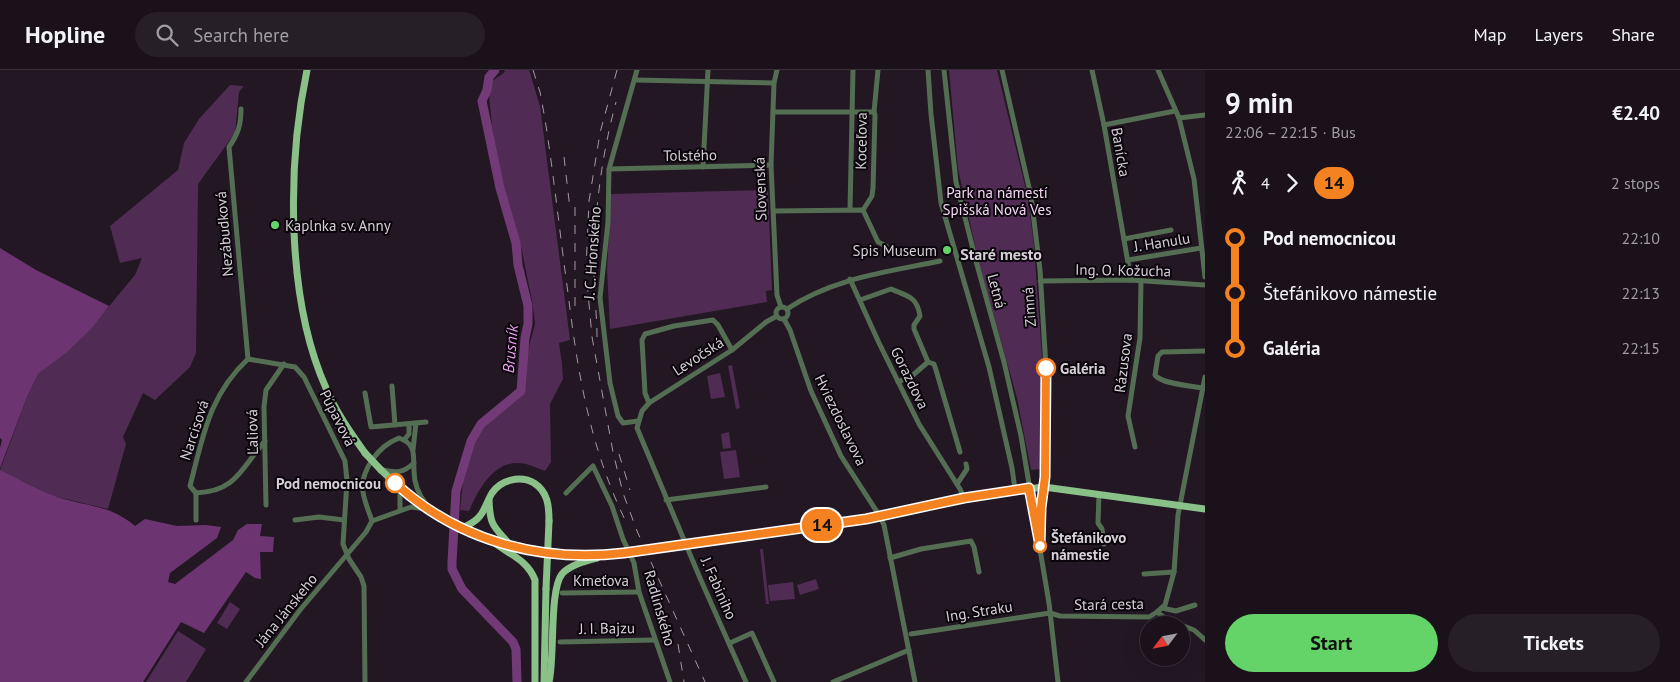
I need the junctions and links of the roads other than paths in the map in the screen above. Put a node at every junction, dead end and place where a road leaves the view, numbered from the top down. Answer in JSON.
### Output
{"nodes":[{"id":1,"x":307,"y":70,"type":"edge"},
{"id":2,"x":637,"y":70,"type":"edge"},
{"id":3,"x":708,"y":70,"type":"edge"},
{"id":4,"x":777,"y":70,"type":"edge"},
{"id":5,"x":853,"y":70,"type":"edge"},
{"id":6,"x":878,"y":70,"type":"edge"},
{"id":7,"x":928,"y":70,"type":"edge"},
{"id":8,"x":944,"y":70,"type":"edge"},
{"id":9,"x":1002,"y":70,"type":"edge"},
{"id":10,"x":1092,"y":70,"type":"edge"},
{"id":11,"x":1158,"y":70,"type":"edge"},
{"id":12,"x":635,"y":80,"type":"junction"},
{"id":13,"x":708,"y":80,"type":"junction"},
{"id":14,"x":774,"y":83,"type":"junction"},
{"id":15,"x":241,"y":109,"type":"dead end"},
{"id":16,"x":1176,"y":111,"type":"junction"},
{"id":17,"x":773,"y":112,"type":"junction"},
{"id":18,"x":852,"y":112,"type":"junction"},
{"id":19,"x":874,"y":112,"type":"junction"},
{"id":20,"x":1205,"y":115,"type":"edge"},
{"id":21,"x":1179,"y":118,"type":"junction"},
{"id":22,"x":1104,"y":126,"type":"junction"},
{"id":23,"x":771,"y":165,"type":"junction"},
{"id":24,"x":703,"y":167,"type":"junction"},
{"id":25,"x":609,"y":169,"type":"junction"},
{"id":26,"x":850,"y":210,"type":"junction"},
{"id":27,"x":863,"y":210,"type":"junction"},
{"id":28,"x":774,"y":211,"type":"junction"},
{"id":29,"x":1170,"y":230,"type":"dead end"},
{"id":30,"x":1124,"y":239,"type":"junction"},
{"id":31,"x":886,"y":246,"type":"dead end"},
{"id":32,"x":1201,"y":248,"type":"junction"},
{"id":33,"x":1128,"y":260,"type":"junction"},
{"id":34,"x":940,"y":261,"type":"dead end"},
{"id":35,"x":1205,"y":278,"type":"edge"},
{"id":36,"x":850,"y":279,"type":"junction"},
{"id":37,"x":1130,"y":280,"type":"junction"},
{"id":38,"x":1040,"y":281,"type":"junction"},
{"id":39,"x":1141,"y":281,"type":"junction"},
{"id":40,"x":1205,"y":285,"type":"edge"},
{"id":41,"x":860,"y":300,"type":"junction"},
{"id":42,"x":784,"y":308,"type":"junction"},
{"id":43,"x":777,"y":316,"type":"junction"},
{"id":44,"x":784,"y":319,"type":"junction"},
{"id":45,"x":732,"y":350,"type":"junction"},
{"id":46,"x":1205,"y":351,"type":"edge"},
{"id":47,"x":248,"y":359,"type":"junction"},
{"id":48,"x":928,"y":362,"type":"junction"},
{"id":49,"x":284,"y":364,"type":"junction"},
{"id":50,"x":1205,"y":377,"type":"edge"},
{"id":51,"x":898,"y":382,"type":"junction"},
{"id":52,"x":392,"y":386,"type":"dead end"},
{"id":53,"x":1203,"y":388,"type":"junction"},
{"id":54,"x":366,"y":393,"type":"dead end"},
{"id":55,"x":649,"y":403,"type":"junction"},
{"id":56,"x":638,"y":421,"type":"junction"},
{"id":57,"x":426,"y":422,"type":"dead end"},
{"id":58,"x":416,"y":423,"type":"junction"},
{"id":59,"x":409,"y":424,"type":"junction"},
{"id":60,"x":395,"y":425,"type":"junction"},
{"id":61,"x":265,"y":440,"type":"junction"},
{"id":62,"x":404,"y":440,"type":"junction"},
{"id":63,"x":1136,"y":447,"type":"dead end"},
{"id":64,"x":413,"y":450,"type":"junction"},
{"id":65,"x":960,"y":452,"type":"dead end"},
{"id":66,"x":414,"y":463,"type":"junction"},
{"id":67,"x":966,"y":464,"type":"dead end"},
{"id":68,"x":381,"y":470,"type":"junction"},
{"id":69,"x":957,"y":484,"type":"junction"},
{"id":70,"x":766,"y":487,"type":"dead end"},
{"id":71,"x":1044,"y":487,"type":"junction"},
{"id":72,"x":400,"y":488,"type":"junction"},
{"id":73,"x":1029,"y":488,"type":"junction"},
{"id":74,"x":1015,"y":490,"type":"junction"},
{"id":75,"x":196,"y":493,"type":"junction"},
{"id":76,"x":566,"y":493,"type":"dead end"},
{"id":77,"x":1099,"y":494,"type":"junction"},
{"id":78,"x":964,"y":498,"type":"junction"},
{"id":79,"x":489,"y":500,"type":"junction"},
{"id":80,"x":666,"y":500,"type":"junction"},
{"id":81,"x":266,"y":505,"type":"dead end"},
{"id":82,"x":1180,"y":506,"type":"junction"},
{"id":83,"x":400,"y":509,"type":"junction"},
{"id":84,"x":1205,"y":509,"type":"edge"},
{"id":85,"x":430,"y":511,"type":"junction"},
{"id":86,"x":879,"y":515,"type":"junction"},
{"id":87,"x":196,"y":520,"type":"dead end"},
{"id":88,"x":295,"y":520,"type":"dead end"},
{"id":89,"x":344,"y":520,"type":"junction"},
{"id":90,"x":372,"y":521,"type":"junction"},
{"id":91,"x":462,"y":528,"type":"junction"},
{"id":92,"x":492,"y":540,"type":"junction"},
{"id":93,"x":692,"y":543,"type":"tunnel mouth"},
{"id":94,"x":1104,"y":544,"type":"dead end"},
{"id":95,"x":510,"y":546,"type":"junction"},
{"id":96,"x":1040,"y":546,"type":"junction"},
{"id":97,"x":624,"y":553,"type":"tunnel mouth"},
{"id":98,"x":347,"y":555,"type":"junction"},
{"id":99,"x":604,"y":556,"type":"junction"},
{"id":100,"x":890,"y":558,"type":"junction"},
{"id":101,"x":979,"y":572,"type":"dead end"},
{"id":102,"x":1174,"y":572,"type":"junction"},
{"id":103,"x":1144,"y":574,"type":"dead end"},
{"id":104,"x":562,"y":592,"type":"dead end"},
{"id":105,"x":639,"y":592,"type":"junction"},
{"id":106,"x":1195,"y":605,"type":"dead end"},
{"id":107,"x":1161,"y":608,"type":"junction"},
{"id":108,"x":1050,"y":613,"type":"junction"},
{"id":109,"x":1166,"y":616,"type":"edge"},
{"id":110,"x":1190,"y":628,"type":"edge"},
{"id":111,"x":911,"y":634,"type":"dead end"},
{"id":112,"x":654,"y":640,"type":"junction"},
{"id":113,"x":1205,"y":640,"type":"edge"},
{"id":114,"x":560,"y":642,"type":"dead end"},
{"id":115,"x":730,"y":643,"type":"junction"},
{"id":116,"x":909,"y":650,"type":"junction"},
{"id":117,"x":246,"y":682,"type":"edge"},
{"id":118,"x":366,"y":682,"type":"edge"},
{"id":119,"x":535,"y":682,"type":"edge"},
{"id":120,"x":544,"y":682,"type":"edge"},
{"id":121,"x":549,"y":682,"type":"edge"},
{"id":122,"x":670,"y":682,"type":"edge"},
{"id":123,"x":746,"y":682,"type":"edge"},
{"id":124,"x":774,"y":682,"type":"edge"},
{"id":125,"x":833,"y":682,"type":"edge"},
{"id":126,"x":915,"y":682,"type":"edge"},
{"id":127,"x":1058,"y":682,"type":"edge"}],
"edges":[{"from":1,"to":68,"type":"main road","bridge":true},
{"from":2,"to":12,"type":"street","name":"J. C. Hronského"},
{"from":3,"to":13,"type":"street"},
{"from":4,"to":14,"type":"street","name":"Slovenská"},
{"from":5,"to":18,"type":"street","name":"Koceľova"},
{"from":6,"to":19,"type":"street","name":"Koceľova"},
{"from":7,"to":74,"type":"street","name":"Letná"},
{"from":8,"to":73,"type":"street","name":"Letná"},
{"from":9,"to":38,"type":"street","name":"Zimná"},
{"from":10,"to":22,"type":"street","name":"Banícka"},
{"from":11,"to":16,"type":"street","name":"J. Hanulu"},
{"from":12,"to":13,"type":"street"},
{"from":12,"to":25,"type":"street","name":"J. C. Hronského"},
{"from":13,"to":14,"type":"street"},
{"from":13,"to":24,"type":"street"},
{"from":14,"to":17,"type":"street","name":"Slovenská"},
{"from":15,"to":47,"type":"street","name":"Nezábudková"},
{"from":16,"to":21,"type":"street","name":"J. Hanulu"},
{"from":16,"to":22,"type":"street"},
{"from":17,"to":18,"type":"street"},
{"from":17,"to":23,"type":"street","name":"Slovenská"},
{"from":18,"to":19,"type":"street"},
{"from":18,"to":26,"type":"street","name":"Koceľova"},
{"from":19,"to":27,"type":"street","name":"Koceľova"},
{"from":20,"to":21,"type":"street"},
{"from":21,"to":32,"type":"street","name":"J. Hanulu"},
{"from":22,"to":30,"type":"street","name":"Banícka"},
{"from":23,"to":24,"type":"street","name":"Tolstého"},
{"from":23,"to":28,"type":"street","name":"Slovenská"},
{"from":24,"to":25,"type":"street","name":"Tolstého"},
{"from":25,"to":56,"type":"street","name":"J. C. Hronského"},
{"from":26,"to":27,"type":"street"},
{"from":26,"to":28,"type":"street"},
{"from":27,"to":31,"type":"street"},
{"from":28,"to":42,"type":"street","name":"Slovenská"},
{"from":29,"to":30,"type":"street"},
{"from":30,"to":33,"type":"street","name":"Banícka"},
{"from":32,"to":33,"type":"street","name":"J. Hanulu"},
{"from":32,"to":35,"type":"street","name":"J. Hanulu"},
{"from":33,"to":37,"type":"street","name":"Banícka"},
{"from":34,"to":36,"type":"street"},
{"from":36,"to":41,"type":"street","name":"Gorazdova"},
{"from":36,"to":42,"type":"street"},
{"from":37,"to":38,"type":"street","name":"Ing. O. Kožucha"},
{"from":37,"to":39,"type":"street","name":"Ing. O. Kožucha"},
{"from":38,"to":71,"type":"street","name":"Zimná"},
{"from":39,"to":40,"type":"street","name":"Ing. O. Kožucha"},
{"from":39,"to":63,"type":"street","name":"Rázusova"},
{"from":41,"to":48,"type":"street"},
{"from":41,"to":51,"type":"street","name":"Gorazdova"},
{"from":42,"to":43,"type":"street"},
{"from":42,"to":44,"type":"street"},
{"from":43,"to":44,"type":"street"},
{"from":43,"to":45,"type":"street","name":"Levočská"},
{"from":44,"to":86,"type":"street","name":"Hviezdoslavova"},
{"from":45,"to":55,"type":"street","name":"Levočská"},
{"from":45,"to":55,"type":"street"},
{"from":46,"to":53,"type":"street"},
{"from":47,"to":49,"type":"street"},
{"from":47,"to":75,"type":"street","name":"Narcisová"},
{"from":48,"to":51,"type":"street"},
{"from":48,"to":65,"type":"street","name":"Gorazdova"},
{"from":49,"to":61,"type":"street","name":"Ľaliová"},
{"from":49,"to":89,"type":"street","name":"Púpavová"},
{"from":50,"to":53,"type":"street"},
{"from":51,"to":69,"type":"street","name":"Gorazdova"},
{"from":52,"to":60,"type":"street"},
{"from":53,"to":82,"type":"street"},
{"from":54,"to":60,"type":"street"},
{"from":55,"to":56,"type":"street","name":"Levočská"},
{"from":56,"to":80,"type":"street","name":"J. Fabiniho"},
{"from":57,"to":58,"type":"street"},
{"from":58,"to":59,"type":"street"},
{"from":58,"to":64,"type":"street"},
{"from":59,"to":60,"type":"street"},
{"from":59,"to":62,"type":"street"},
{"from":61,"to":75,"type":"street"},
{"from":61,"to":81,"type":"street","name":"Ľaliová"},
{"from":62,"to":64,"type":"street"},
{"from":62,"to":90,"type":"street"},
{"from":64,"to":66,"type":"street"},
{"from":66,"to":68,"type":"street"},
{"from":66,"to":85,"type":"street"},
{"from":67,"to":69,"type":"street"},
{"from":68,"to":72,"type":"main road"},
{"from":69,"to":78,"type":"street","name":"Gorazdova"},
{"from":70,"to":80,"type":"street"},
{"from":71,"to":73,"type":"main road"},
{"from":71,"to":77,"type":"main road"},
{"from":71,"to":96,"type":"street"},
{"from":72,"to":83,"type":"street"},
{"from":72,"to":85,"type":"main road"},
{"from":73,"to":74,"type":"main road"},
{"from":73,"to":96,"type":"street"},
{"from":74,"to":78,"type":"main road"},
{"from":75,"to":87,"type":"street"},
{"from":76,"to":105,"type":"street","name":"Radlinského"},
{"from":77,"to":82,"type":"main road"},
{"from":77,"to":94,"type":"street"},
{"from":78,"to":86,"type":"main road"},
{"from":79,"to":91,"type":"main road"},
{"from":79,"to":95,"type":"main road"},
{"from":79,"to":120,"type":"main road","bridge":true},
{"from":80,"to":115,"type":"street","name":"J. Fabiniho"},
{"from":82,"to":84,"type":"main road"},
{"from":82,"to":102,"type":"street"},
{"from":83,"to":85,"type":"street"},
{"from":83,"to":90,"type":"street"},
{"from":85,"to":91,"type":"main road"},
{"from":86,"to":93,"type":"main road"},
{"from":86,"to":100,"type":"street","name":"Hviezdoslavova"},
{"from":88,"to":89,"type":"street"},
{"from":89,"to":98,"type":"street","name":"Púpavová"},
{"from":90,"to":98,"type":"street","name":"Jána Jánskeho"},
{"from":91,"to":92,"type":"main road"},
{"from":92,"to":95,"type":"main road"},
{"from":92,"to":119,"type":"main road"},
{"from":95,"to":99,"type":"main road"},
{"from":96,"to":108,"type":"street"},
{"from":97,"to":99,"type":"main road"},
{"from":98,"to":117,"type":"street","name":"Jána Jánskeho"},
{"from":98,"to":118,"type":"street"},
{"from":99,"to":121,"type":"main road"},
{"from":100,"to":101,"type":"street"},
{"from":100,"to":116,"type":"street","name":"Hviezdoslavova"},
{"from":102,"to":103,"type":"street","name":"Stará cesta"},
{"from":102,"to":107,"type":"street"},
{"from":104,"to":105,"type":"street","name":"Kmeťova"},
{"from":105,"to":112,"type":"street","name":"Radlinského"},
{"from":106,"to":107,"type":"street","name":"Stará cesta"},
{"from":107,"to":108,"type":"street","name":"Stará cesta"},
{"from":107,"to":109,"type":"street"},
{"from":108,"to":111,"type":"street","name":"Ing. Straku"},
{"from":108,"to":127,"type":"street"},
{"from":110,"to":113,"type":"street"},
{"from":112,"to":114,"type":"street","name":"J. I. Bajzu"},
{"from":112,"to":122,"type":"street","name":"Radlinského"},
{"from":115,"to":123,"type":"street","name":"J. Fabiniho"},
{"from":115,"to":124,"type":"street"},
{"from":116,"to":125,"type":"street"},
{"from":116,"to":126,"type":"street","name":"Hviezdoslavova"}]}
